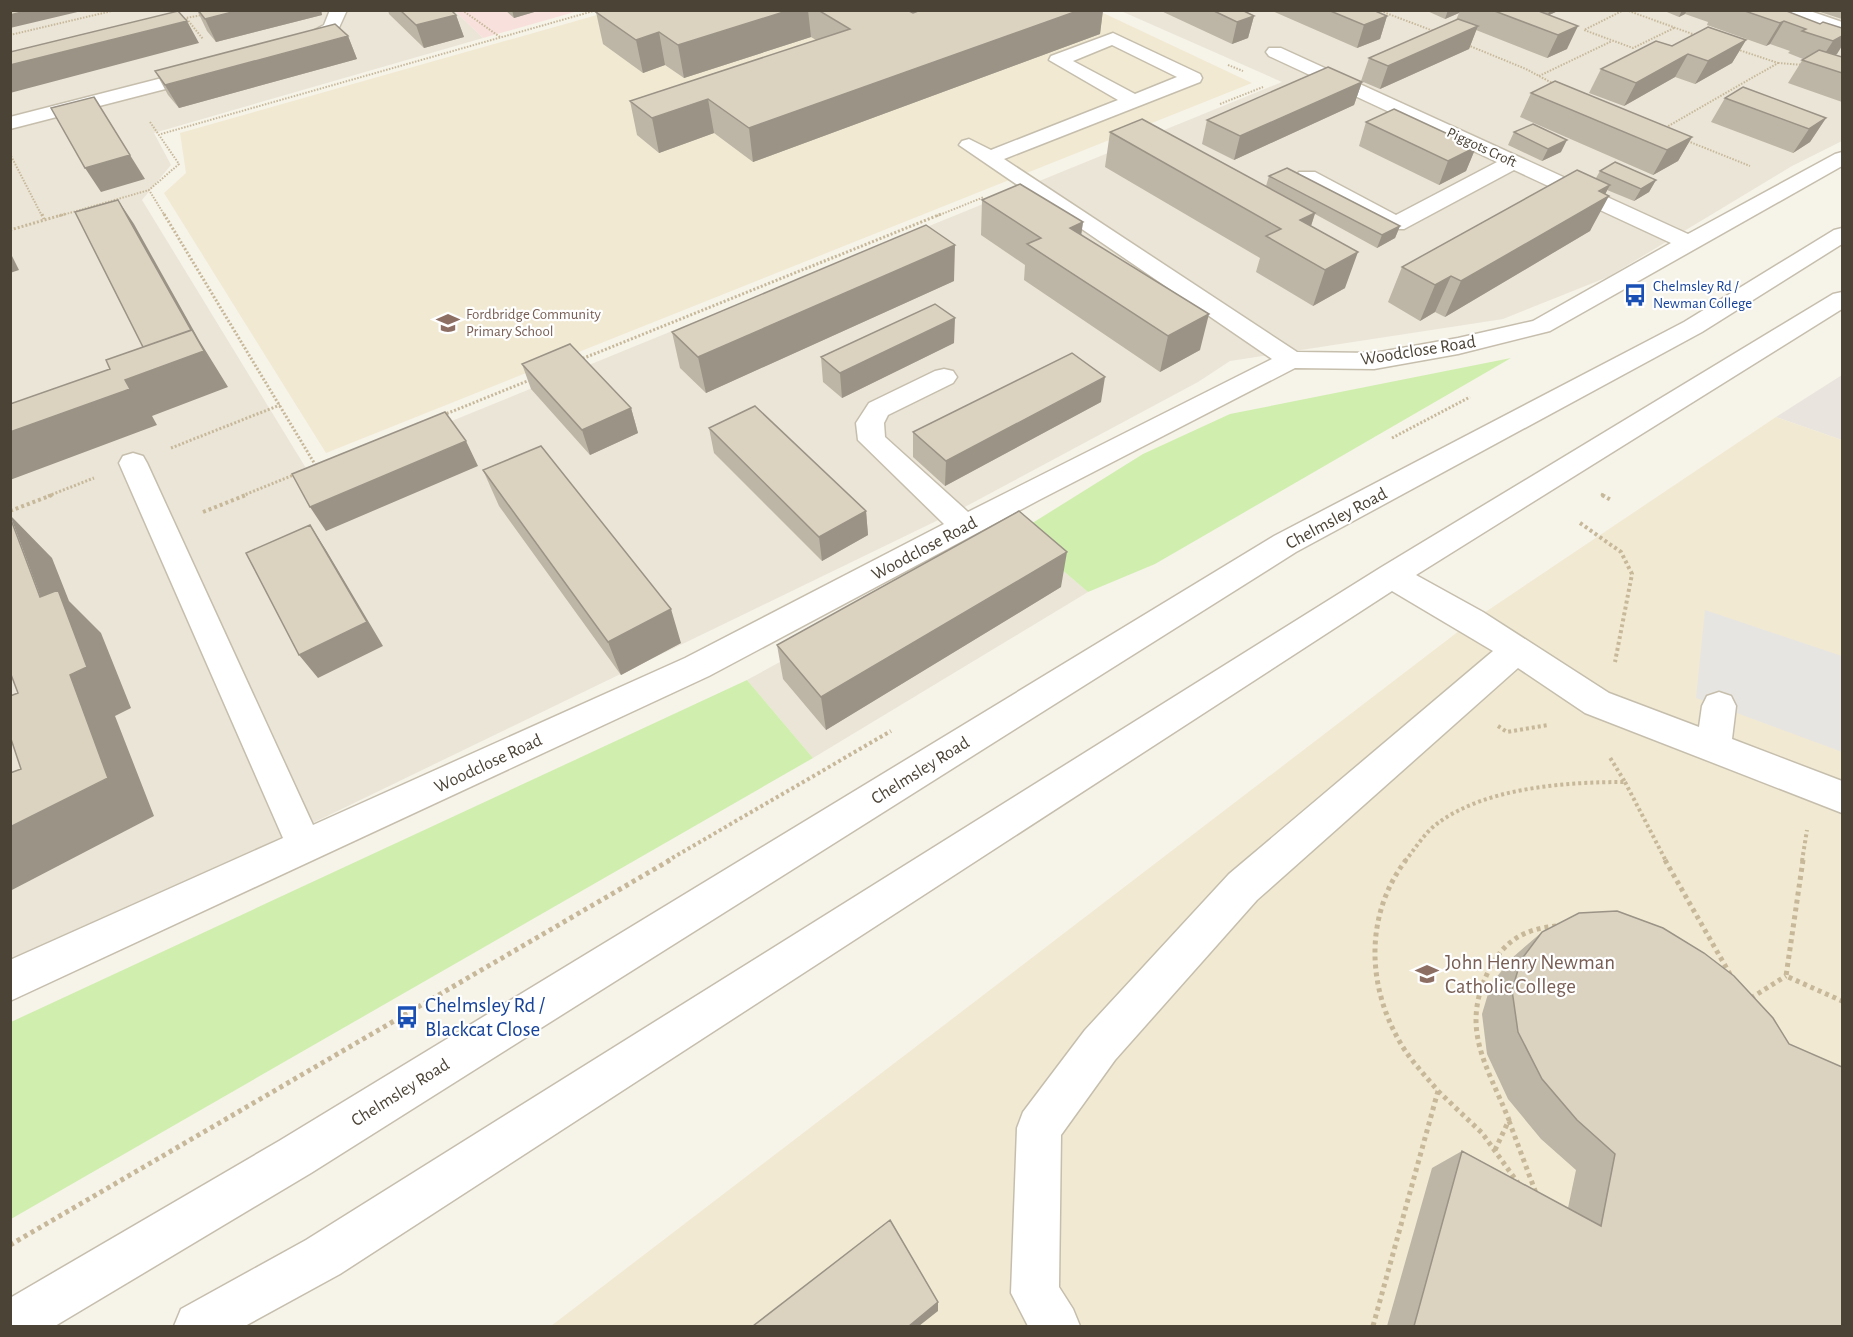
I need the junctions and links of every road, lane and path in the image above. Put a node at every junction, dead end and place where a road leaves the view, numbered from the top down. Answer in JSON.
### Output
{"nodes":[{"id":1,"x":116,"y":10,"type":"edge"},
{"id":2,"x":197,"y":10,"type":"edge"},
{"id":3,"x":339,"y":10,"type":"edge"},
{"id":4,"x":462,"y":10,"type":"edge"},
{"id":5,"x":597,"y":10,"type":"edge"},
{"id":6,"x":1378,"y":10,"type":"edge"},
{"id":7,"x":1625,"y":10,"type":"edge"},
{"id":8,"x":1789,"y":10,"type":"edge"},
{"id":9,"x":210,"y":14,"type":"edge"},
{"id":10,"x":202,"y":15,"type":"junction"},
{"id":11,"x":1675,"y":28,"type":"junction"},
{"id":12,"x":1842,"y":28,"type":"edge"},
{"id":13,"x":1438,"y":33,"type":"edge"},
{"id":14,"x":10,"y":35,"type":"edge"},
{"id":15,"x":501,"y":38,"type":"junction"},
{"id":16,"x":1706,"y":38,"type":"edge"},
{"id":17,"x":1613,"y":40,"type":"junction"},
{"id":18,"x":1460,"y":42,"type":"edge"},
{"id":19,"x":1726,"y":45,"type":"edge"},
{"id":20,"x":1275,"y":52,"type":"dead end"},
{"id":21,"x":280,"y":53,"type":"edge"},
{"id":22,"x":1778,"y":63,"type":"junction"},
{"id":23,"x":1227,"y":64,"type":"dead end"},
{"id":24,"x":1810,"y":66,"type":"edge"},
{"id":25,"x":226,"y":68,"type":"joint"},
{"id":26,"x":1249,"y":74,"type":"dead end"},
{"id":27,"x":1539,"y":76,"type":"junction"},
{"id":28,"x":1270,"y":84,"type":"dead end"},
{"id":29,"x":1557,"y":86,"type":"edge"},
{"id":30,"x":125,"y":94,"type":"junction"},
{"id":31,"x":1134,"y":101,"type":"junction"},
{"id":32,"x":1216,"y":105,"type":"dead end"},
{"id":33,"x":10,"y":123,"type":"edge"},
{"id":34,"x":161,"y":134,"type":"junction"},
{"id":35,"x":1670,"y":134,"type":"edge"},
{"id":36,"x":1680,"y":138,"type":"edge"},
{"id":37,"x":969,"y":145,"type":"dead end"},
{"id":38,"x":10,"y":156,"type":"edge"},
{"id":39,"x":989,"y":158,"type":"junction"},
{"id":40,"x":1842,"y":158,"type":"edge"},
{"id":41,"x":1513,"y":162,"type":"junction"},
{"id":42,"x":1307,"y":177,"type":"edge"},
{"id":43,"x":1022,"y":182,"type":"junction"},
{"id":44,"x":1794,"y":183,"type":"junction"},
{"id":45,"x":149,"y":190,"type":"junction"},
{"id":46,"x":44,"y":219,"type":"junction"},
{"id":47,"x":10,"y":230,"type":"edge"},
{"id":48,"x":1842,"y":235,"type":"edge"},
{"id":49,"x":1689,"y":242,"type":"junction"},
{"id":50,"x":1842,"y":299,"type":"edge"},
{"id":51,"x":1291,"y":360,"type":"junction"},
{"id":52,"x":570,"y":364,"type":"edge"},
{"id":53,"x":944,"y":376,"type":"dead end"},
{"id":54,"x":537,"y":377,"type":"edge"},
{"id":55,"x":438,"y":417,"type":"edge"},
{"id":56,"x":327,"y":461,"type":"edge"},
{"id":57,"x":133,"y":463,"type":"dead end"},
{"id":58,"x":316,"y":466,"type":"junction"},
{"id":59,"x":1580,"y":523,"type":"dead end"},
{"id":60,"x":965,"y":527,"type":"junction"},
{"id":61,"x":164,"y":529,"type":"junction"},
{"id":62,"x":1391,"y":576,"type":"junction"},
{"id":63,"x":1517,"y":650,"type":"junction"},
{"id":64,"x":1719,"y":706,"type":"dead end"},
{"id":65,"x":1607,"y":707,"type":"junction"},
{"id":66,"x":1713,"y":748,"type":"junction"},
{"id":67,"x":1625,"y":782,"type":"junction"},
{"id":68,"x":1842,"y":797,"type":"edge"},
{"id":69,"x":1809,"y":822,"type":"dead end"},
{"id":70,"x":305,"y":847,"type":"junction"},
{"id":71,"x":1561,"y":926,"type":"edge"},
{"id":72,"x":1786,"y":976,"type":"junction"},
{"id":73,"x":10,"y":981,"type":"edge"},
{"id":74,"x":1734,"y":982,"type":"edge"},
{"id":75,"x":1746,"y":1001,"type":"edge"},
{"id":76,"x":1842,"y":1001,"type":"edge"},
{"id":77,"x":1438,"y":1091,"type":"junction"},
{"id":78,"x":1509,"y":1120,"type":"junction"},
{"id":79,"x":1495,"y":1150,"type":"junction"},
{"id":80,"x":10,"y":1326,"type":"edge"},
{"id":81,"x":198,"y":1326,"type":"edge"},
{"id":82,"x":1056,"y":1326,"type":"edge"},
{"id":83,"x":1373,"y":1326,"type":"edge"}],
"edges":[{"from":1,"to":14,"type":"path"},
{"from":2,"to":10,"type":"path"},
{"from":3,"to":21,"type":"street"},
{"from":4,"to":15,"type":"path"},
{"from":5,"to":15,"type":"path"},
{"from":6,"to":13,"type":"path"},
{"from":7,"to":11,"type":"path"},
{"from":7,"to":17,"type":"path"},
{"from":8,"to":12,"type":"street"},
{"from":9,"to":10,"type":"path"},
{"from":10,"to":25,"type":"path"},
{"from":11,"to":16,"type":"path"},
{"from":11,"to":17,"type":"path"},
{"from":15,"to":34,"type":"path"},
{"from":17,"to":27,"type":"path"},
{"from":18,"to":27,"type":"path"},
{"from":19,"to":22,"type":"path"},
{"from":20,"to":41,"type":"street","name":"Piggots Croft"},
{"from":22,"to":24,"type":"path"},
{"from":22,"to":35,"type":"path"},
{"from":23,"to":26,"type":"path"},
{"from":25,"to":30,"type":"street"},
{"from":27,"to":29,"type":"path"},
{"from":28,"to":32,"type":"path"},
{"from":30,"to":33,"type":"street"},
{"from":30,"to":34,"type":"path"},
{"from":31,"to":31,"type":"street"},
{"from":31,"to":39,"type":"street"},
{"from":34,"to":45,"type":"path"},
{"from":36,"to":44,"type":"path"},
{"from":37,"to":39,"type":"street"},
{"from":38,"to":46,"type":"path"},
{"from":39,"to":43,"type":"street"},
{"from":40,"to":44,"type":"street","name":"Woodclose Road"},
{"from":41,"to":42,"type":"street"},
{"from":41,"to":49,"type":"street","name":"Piggots Croft"},
{"from":43,"to":51,"type":"street"},
{"from":43,"to":52,"type":"path"},
{"from":44,"to":49,"type":"street","name":"Woodclose Road"},
{"from":45,"to":46,"type":"path"},
{"from":45,"to":58,"type":"path"},
{"from":46,"to":47,"type":"path"},
{"from":48,"to":80,"type":"street","name":"Chelmsley Road"},
{"from":49,"to":51,"type":"street","name":"Woodclose Road"},
{"from":50,"to":62,"type":"street"},
{"from":51,"to":60,"type":"street","name":"Woodclose Road"},
{"from":53,"to":60,"type":"street"},
{"from":54,"to":55,"type":"path"},
{"from":56,"to":58,"type":"path"},
{"from":57,"to":61,"type":"street"},
{"from":58,"to":61,"type":"path"},
{"from":59,"to":65,"type":"path"},
{"from":60,"to":70,"type":"street","name":"Woodclose Road"},
{"from":61,"to":70,"type":"street"},
{"from":62,"to":63,"type":"street"},
{"from":62,"to":81,"type":"street"},
{"from":63,"to":65,"type":"street"},
{"from":63,"to":82,"type":"street"},
{"from":64,"to":66,"type":"street"},
{"from":65,"to":66,"type":"street"},
{"from":65,"to":67,"type":"path"},
{"from":66,"to":68,"type":"street"},
{"from":67,"to":74,"type":"path"},
{"from":67,"to":77,"type":"path"},
{"from":69,"to":72,"type":"path"},
{"from":70,"to":73,"type":"street","name":"Woodclose Road"},
{"from":71,"to":78,"type":"path"},
{"from":72,"to":75,"type":"path"},
{"from":72,"to":76,"type":"path"},
{"from":77,"to":79,"type":"path"},
{"from":77,"to":83,"type":"path"},
{"from":78,"to":79,"type":"path"},
{"from":78,"to":79,"type":"path"}]}
